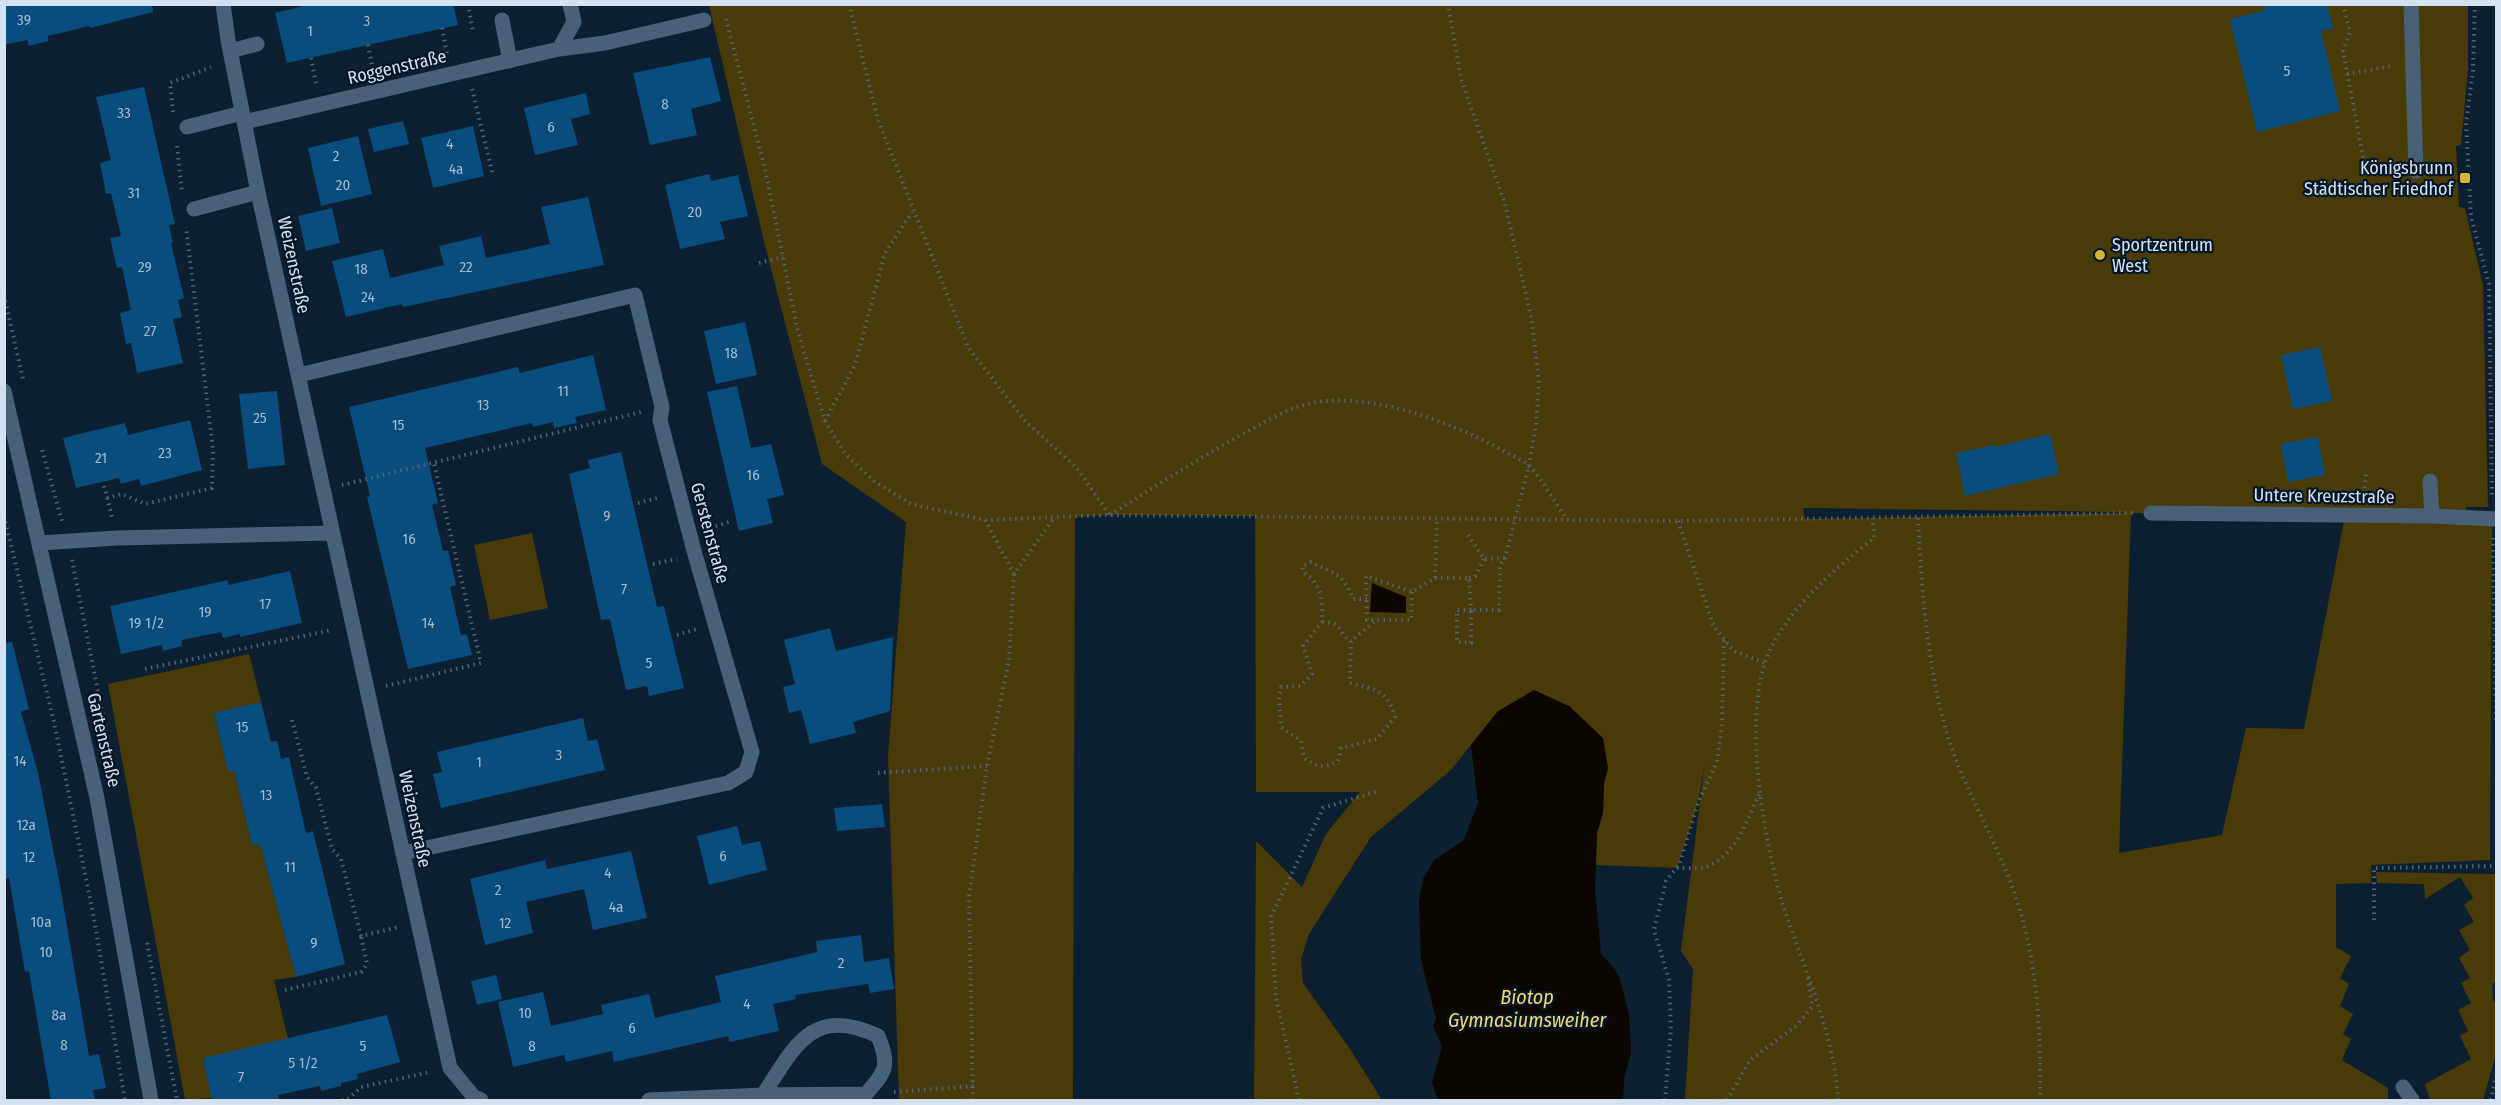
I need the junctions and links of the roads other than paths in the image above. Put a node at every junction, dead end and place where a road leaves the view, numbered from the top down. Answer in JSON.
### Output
{"nodes":[{"id":1,"x":223,"y":4,"type":"edge"},
{"id":2,"x":570,"y":4,"type":"edge"},
{"id":3,"x":2411,"y":4,"type":"edge"},
{"id":4,"x":502,"y":20,"type":"dead end"},
{"id":5,"x":704,"y":20,"type":"dead end"},
{"id":6,"x":257,"y":44,"type":"dead end"},
{"id":7,"x":559,"y":49,"type":"junction"},
{"id":8,"x":231,"y":55,"type":"junction"},
{"id":9,"x":510,"y":61,"type":"junction"},
{"id":10,"x":243,"y":117,"type":"junction"},
{"id":11,"x":187,"y":127,"type":"dead end"},
{"id":12,"x":2416,"y":171,"type":"dead end"},
{"id":13,"x":258,"y":192,"type":"junction"},
{"id":14,"x":189,"y":205,"type":"road end"},
{"id":15,"x":299,"y":375,"type":"junction"},
{"id":16,"x":4,"y":391,"type":"edge"},
{"id":17,"x":2430,"y":482,"type":"dead end"},
{"id":18,"x":2151,"y":513,"type":"road end"},
{"id":19,"x":2432,"y":516,"type":"junction"},
{"id":20,"x":2494,"y":519,"type":"edge"},
{"id":21,"x":332,"y":533,"type":"junction"},
{"id":22,"x":40,"y":543,"type":"junction"},
{"id":23,"x":403,"y":853,"type":"junction"},
{"id":24,"x":2403,"y":1087,"type":"dead end"},
{"id":25,"x":763,"y":1095,"type":"junction"},
{"id":26,"x":151,"y":1101,"type":"edge"},
{"id":27,"x":481,"y":1101,"type":"edge"},
{"id":28,"x":649,"y":1101,"type":"edge"},
{"id":29,"x":2412,"y":1101,"type":"edge"}],
"edges":[{"from":1,"to":8,"type":"street","name":"Weizenstraße"},
{"from":2,"to":7,"type":"street"},
{"from":3,"to":12,"type":"street"},
{"from":4,"to":9,"type":"street"},
{"from":5,"to":7,"type":"street","name":"Roggenstraße"},
{"from":6,"to":8,"type":"street"},
{"from":7,"to":9,"type":"street","name":"Roggenstraße"},
{"from":8,"to":10,"type":"street","name":"Weizenstraße"},
{"from":9,"to":10,"type":"street","name":"Roggenstraße"},
{"from":10,"to":11,"type":"street","name":"Roggenstraße"},
{"from":10,"to":13,"type":"street","name":"Weizenstraße"},
{"from":13,"to":14,"type":"street"},
{"from":13,"to":15,"type":"street","name":"Weizenstraße"},
{"from":15,"to":21,"type":"street","name":"Weizenstraße"},
{"from":15,"to":23,"type":"street","name":"Gerstenstraße"},
{"from":16,"to":22,"type":"street","name":"Gartenstraße"},
{"from":17,"to":19,"type":"street"},
{"from":18,"to":19,"type":"street","name":"Untere Kreuzstraße"},
{"from":19,"to":20,"type":"street","name":"Untere Kreuzstraße"},
{"from":21,"to":22,"type":"street"},
{"from":21,"to":23,"type":"street","name":"Weizenstraße"},
{"from":22,"to":26,"type":"street","name":"Gartenstraße"},
{"from":23,"to":27,"type":"street","name":"Weizenstraße"},
{"from":24,"to":29,"type":"street"},
{"from":25,"to":25,"type":"street"},
{"from":25,"to":28,"type":"street"}]}
